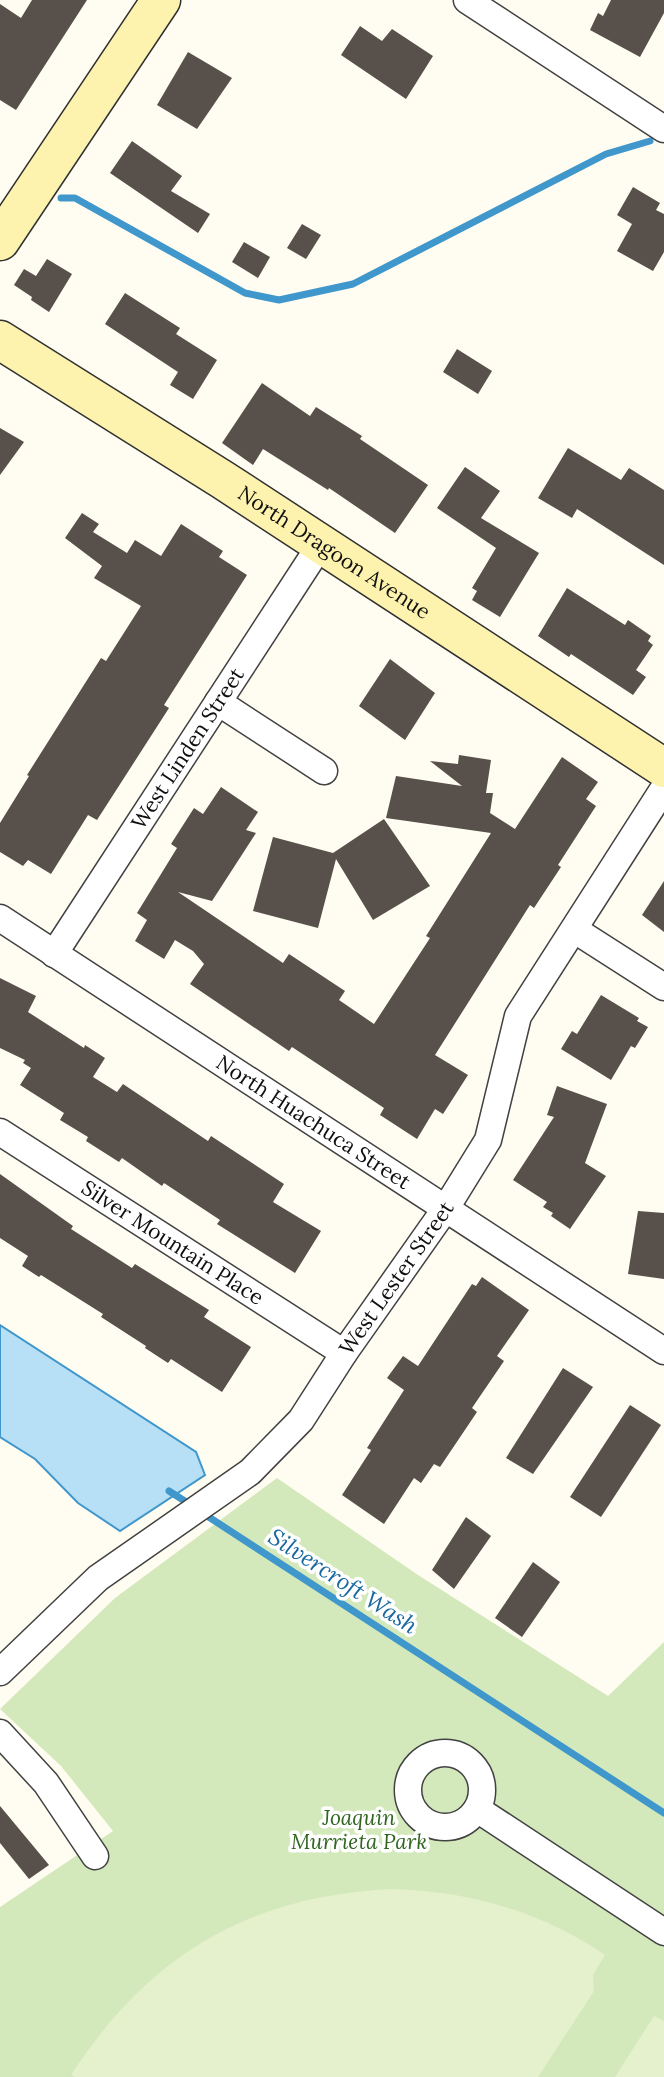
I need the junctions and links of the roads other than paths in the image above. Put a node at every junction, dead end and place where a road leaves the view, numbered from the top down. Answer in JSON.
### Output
{"nodes":[{"id":1,"x":161,"y":0,"type":"edge"},
{"id":2,"x":467,"y":0,"type":"edge"},
{"id":3,"x":664,"y":129,"type":"edge"},
{"id":4,"x":0,"y":241,"type":"edge"},
{"id":5,"x":0,"y":340,"type":"edge"},
{"id":6,"x":321,"y":544,"type":"junction"},
{"id":7,"x":218,"y":702,"type":"junction"},
{"id":8,"x":664,"y":768,"type":"edge"},
{"id":9,"x":324,"y":771,"type":"dead end"},
{"id":10,"x":664,"y":788,"type":"edge"},
{"id":11,"x":0,"y":918,"type":"edge"},
{"id":12,"x":575,"y":930,"type":"junction"},
{"id":13,"x":54,"y":954,"type":"junction"},
{"id":14,"x":664,"y":987,"type":"edge"},
{"id":15,"x":0,"y":1132,"type":"edge"},
{"id":16,"x":446,"y":1208,"type":"junction"},
{"id":17,"x":664,"y":1351,"type":"edge"},
{"id":18,"x":344,"y":1353,"type":"junction"},
{"id":19,"x":0,"y":1672,"type":"edge"},
{"id":20,"x":0,"y":1732,"type":"edge"},
{"id":21,"x":477,"y":1808,"type":"dead end"},
{"id":22,"x":95,"y":1856,"type":"dead end"},
{"id":23,"x":664,"y":1933,"type":"edge"}],
"edges":[{"from":1,"to":4,"type":"street"},
{"from":2,"to":3,"type":"street"},
{"from":5,"to":6,"type":"street","name":"North Dragoon Avenue"},
{"from":6,"to":7,"type":"street","name":"West Linden Street"},
{"from":6,"to":8,"type":"street","name":"North Dragoon Avenue"},
{"from":7,"to":9,"type":"street"},
{"from":7,"to":13,"type":"street","name":"West Linden Street"},
{"from":10,"to":12,"type":"street","name":"West Lester Street"},
{"from":11,"to":13,"type":"street","name":"North Huachuca Street"},
{"from":12,"to":14,"type":"street"},
{"from":12,"to":16,"type":"street","name":"West Lester Street"},
{"from":13,"to":16,"type":"street","name":"North Huachuca Street"},
{"from":15,"to":18,"type":"street","name":"Silver Mountain Place"},
{"from":16,"to":17,"type":"street","name":"North Huachuca Street"},
{"from":16,"to":18,"type":"street","name":"West Lester Street"},
{"from":18,"to":19,"type":"street","name":"West Lester Street"},
{"from":20,"to":22,"type":"street"},
{"from":21,"to":23,"type":"street"}]}
